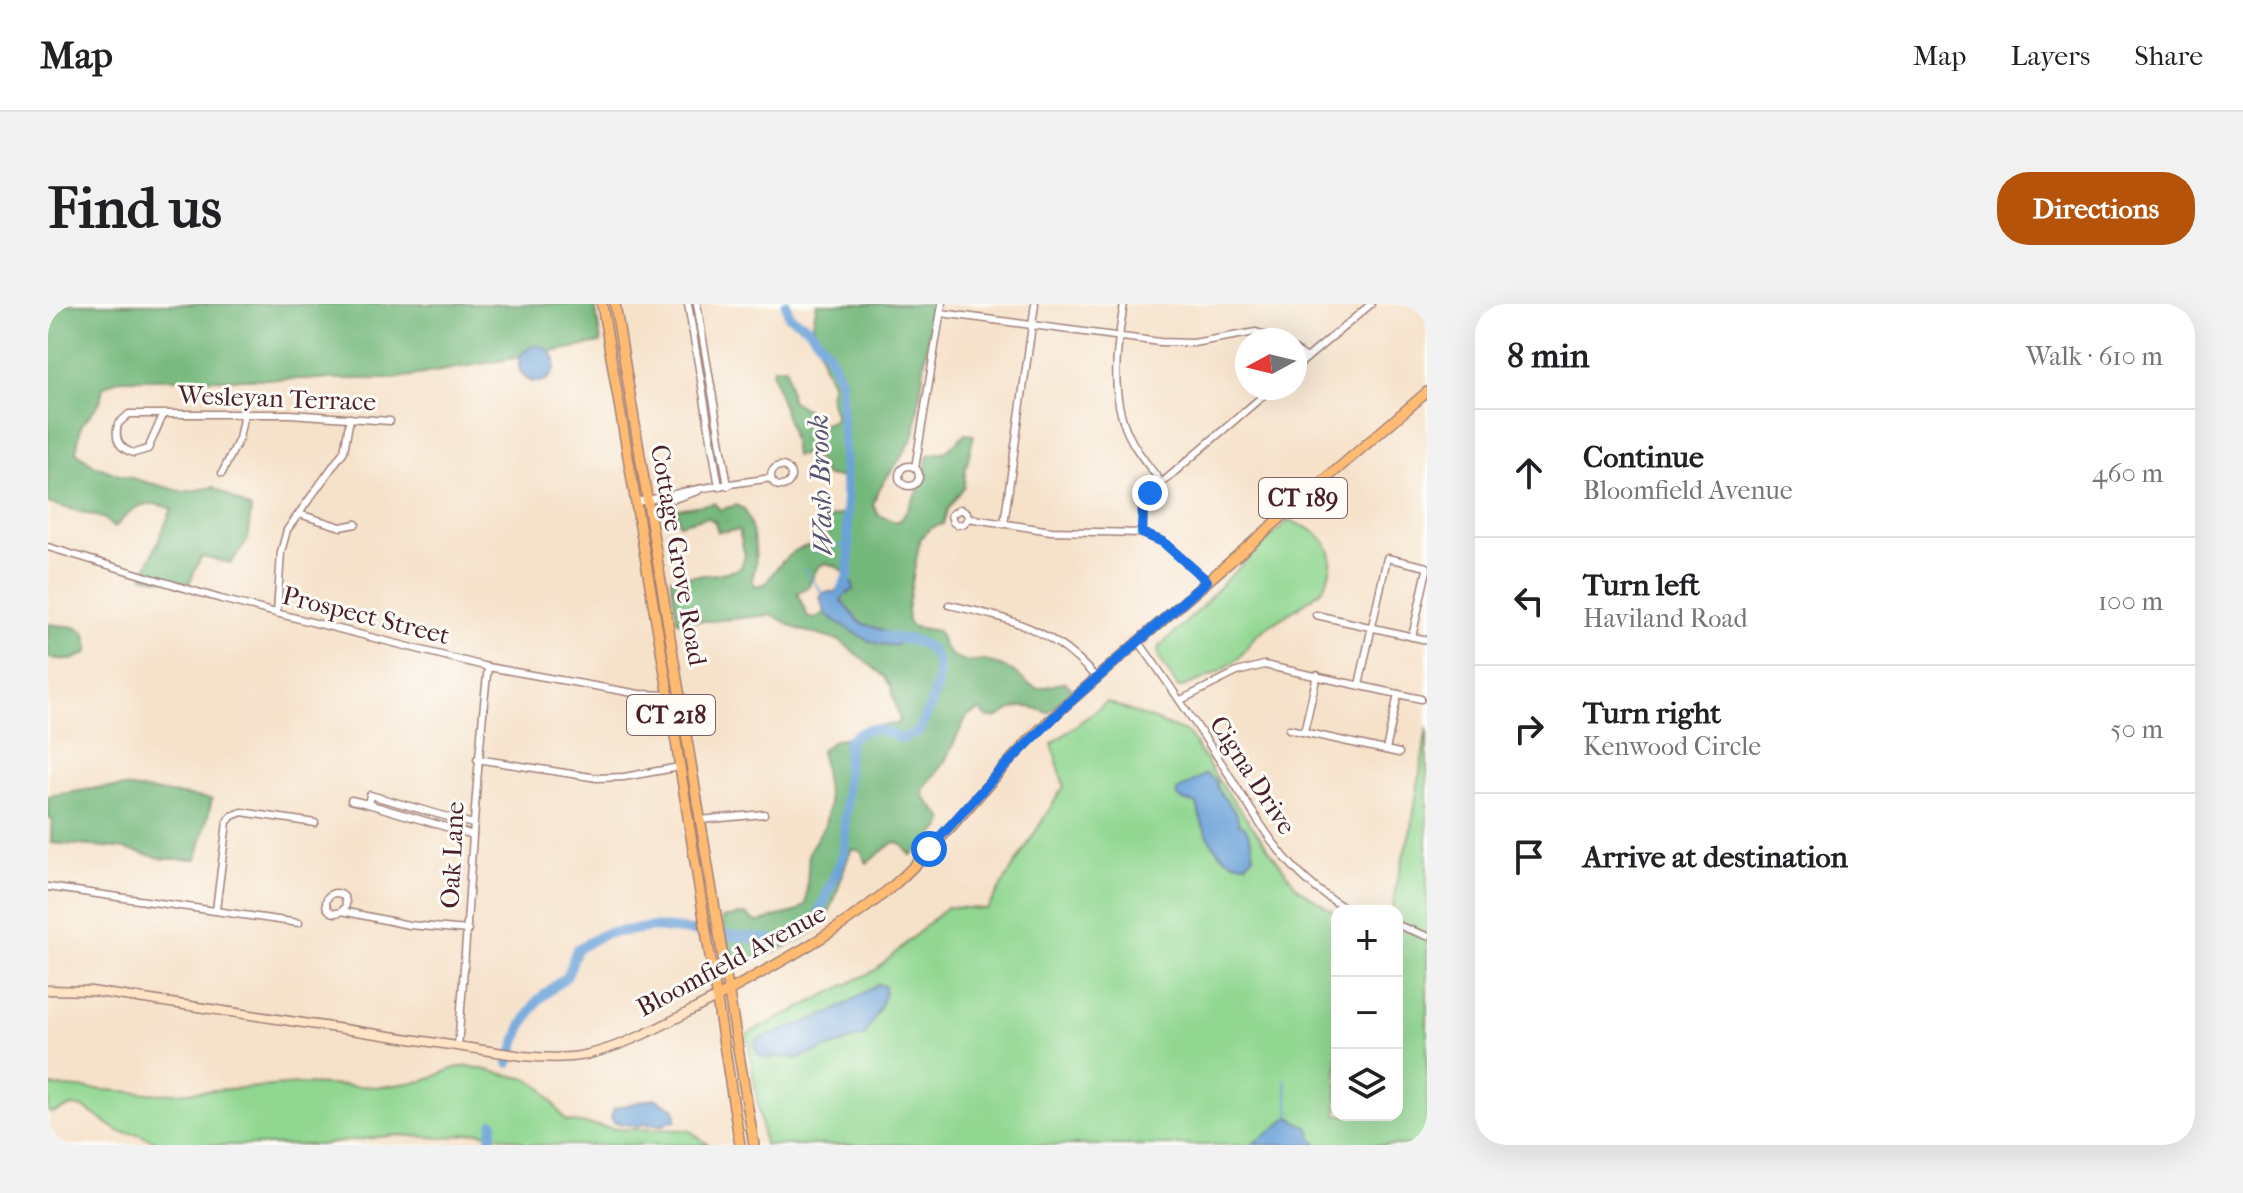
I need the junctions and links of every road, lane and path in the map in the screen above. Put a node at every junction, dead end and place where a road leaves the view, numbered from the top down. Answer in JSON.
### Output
{"nodes":[{"id":1,"x":602,"y":304,"type":"edge"},
{"id":2,"x":615,"y":304,"type":"edge"},
{"id":3,"x":688,"y":304,"type":"edge"},
{"id":4,"x":697,"y":304,"type":"edge"},
{"id":5,"x":942,"y":304,"type":"edge"},
{"id":6,"x":1035,"y":304,"type":"edge"},
{"id":7,"x":1124,"y":304,"type":"edge"},
{"id":8,"x":1371,"y":304,"type":"edge"},
{"id":9,"x":941,"y":313,"type":"junction"},
{"id":10,"x":1033,"y":324,"type":"junction"},
{"id":11,"x":1119,"y":336,"type":"junction"},
{"id":12,"x":1235,"y":336,"type":"edge"},
{"id":13,"x":1307,"y":358,"type":"edge"},
{"id":14,"x":1427,"y":392,"type":"edge"},
{"id":15,"x":1258,"y":400,"type":"edge"},
{"id":16,"x":244,"y":413,"type":"junction"},
{"id":17,"x":163,"y":415,"type":"junction"},
{"id":18,"x":350,"y":418,"type":"junction"},
{"id":19,"x":390,"y":421,"type":"dead end"},
{"id":20,"x":915,"y":468,"type":"dead end"},
{"id":21,"x":222,"y":473,"type":"dead end"},
{"id":22,"x":771,"y":478,"type":"dead end"},
{"id":23,"x":1161,"y":482,"type":"junction"},
{"id":24,"x":728,"y":486,"type":"junction"},
{"id":25,"x":719,"y":487,"type":"junction"},
{"id":26,"x":648,"y":500,"type":"junction"},
{"id":27,"x":636,"y":502,"type":"junction"},
{"id":28,"x":299,"y":514,"type":"junction"},
{"id":29,"x":968,"y":518,"type":"dead end"},
{"id":30,"x":356,"y":524,"type":"dead end"},
{"id":31,"x":1004,"y":524,"type":"junction"},
{"id":32,"x":1142,"y":533,"type":"junction"},
{"id":33,"x":48,"y":547,"type":"edge"},
{"id":34,"x":1427,"y":568,"type":"edge"},
{"id":35,"x":1207,"y":581,"type":"junction"},
{"id":36,"x":949,"y":605,"type":"dead end"},
{"id":37,"x":277,"y":613,"type":"junction"},
{"id":38,"x":1316,"y":615,"type":"dead end"},
{"id":39,"x":1372,"y":628,"type":"junction"},
{"id":40,"x":1412,"y":637,"type":"junction"},
{"id":41,"x":1427,"y":640,"type":"edge"},
{"id":42,"x":1139,"y":642,"type":"junction"},
{"id":43,"x":488,"y":667,"type":"junction"},
{"id":44,"x":1317,"y":675,"type":"junction"},
{"id":45,"x":1097,"y":679,"type":"junction"},
{"id":46,"x":1359,"y":685,"type":"junction"},
{"id":47,"x":680,"y":694,"type":"junction"},
{"id":48,"x":1398,"y":694,"type":"junction"},
{"id":49,"x":668,"y":695,"type":"junction"},
{"id":50,"x":1421,"y":699,"type":"dead end"},
{"id":51,"x":1181,"y":700,"type":"junction"},
{"id":52,"x":1289,"y":729,"type":"dead end"},
{"id":53,"x":1304,"y":732,"type":"junction"},
{"id":54,"x":1386,"y":750,"type":"junction"},
{"id":55,"x":1399,"y":753,"type":"dead end"},
{"id":56,"x":477,"y":759,"type":"junction"},
{"id":57,"x":680,"y":767,"type":"junction"},
{"id":58,"x":351,"y":800,"type":"dead end"},
{"id":59,"x":368,"y":804,"type":"junction"},
{"id":60,"x":764,"y":814,"type":"dead end"},
{"id":61,"x":700,"y":820,"type":"junction"},
{"id":62,"x":315,"y":823,"type":"dead end"},
{"id":63,"x":473,"y":824,"type":"junction"},
{"id":64,"x":473,"y":835,"type":"junction"},
{"id":65,"x":48,"y":887,"type":"edge"},
{"id":66,"x":1340,"y":905,"type":"edge"},
{"id":67,"x":216,"y":910,"type":"junction"},
{"id":68,"x":342,"y":911,"type":"dead end"},
{"id":69,"x":299,"y":923,"type":"dead end"},
{"id":70,"x":1403,"y":927,"type":"edge"},
{"id":71,"x":468,"y":930,"type":"junction"},
{"id":72,"x":1427,"y":936,"type":"edge"},
{"id":73,"x":48,"y":990,"type":"edge"},
{"id":74,"x":728,"y":992,"type":"junction"},
{"id":75,"x":716,"y":998,"type":"junction"},
{"id":76,"x":458,"y":1046,"type":"junction"},
{"id":77,"x":736,"y":1122,"type":"junction"},
{"id":78,"x":751,"y":1126,"type":"junction"},
{"id":79,"x":740,"y":1145,"type":"edge"},
{"id":80,"x":754,"y":1145,"type":"edge"}],
"edges":[{"from":1,"to":27,"type":"main road","name":"Cottage Grove Road","number":"CT 218"},
{"from":2,"to":26,"type":"main road","name":"Cottage Grove Road","number":"CT 218"},
{"from":3,"to":25,"type":"street"},
{"from":4,"to":24,"type":"street"},
{"from":5,"to":9,"type":"street"},
{"from":6,"to":10,"type":"street"},
{"from":7,"to":11,"type":"street"},
{"from":8,"to":13,"type":"street"},
{"from":9,"to":10,"type":"street"},
{"from":9,"to":20,"type":"street"},
{"from":10,"to":11,"type":"street"},
{"from":10,"to":31,"type":"street"},
{"from":11,"to":12,"type":"street"},
{"from":11,"to":23,"type":"street"},
{"from":14,"to":35,"type":"main road","name":"Bloomfield Avenue","number":"CT 189"},
{"from":15,"to":23,"type":"street"},
{"from":16,"to":17,"type":"street","name":"Wesleyan Terrace"},
{"from":16,"to":18,"type":"street","name":"Wesleyan Terrace"},
{"from":16,"to":21,"type":"street"},
{"from":17,"to":17,"type":"street","name":"Wesleyan Terrace"},
{"from":18,"to":19,"type":"street","name":"Wesleyan Terrace"},
{"from":18,"to":28,"type":"street"},
{"from":22,"to":24,"type":"street"},
{"from":23,"to":32,"type":"street"},
{"from":24,"to":25,"type":"street"},
{"from":25,"to":26,"type":"street"},
{"from":26,"to":27,"type":"street"},
{"from":26,"to":47,"type":"main road","name":"Cottage Grove Road","number":"CT 218"},
{"from":27,"to":49,"type":"main road","name":"Cottage Grove Road","number":"CT 218"},
{"from":28,"to":30,"type":"street"},
{"from":28,"to":37,"type":"street"},
{"from":29,"to":31,"type":"street"},
{"from":31,"to":32,"type":"street"},
{"from":32,"to":35,"type":"street"},
{"from":33,"to":37,"type":"street","name":"Prospect Street"},
{"from":34,"to":39,"type":"street"},
{"from":34,"to":40,"type":"street"},
{"from":35,"to":42,"type":"main road","name":"Bloomfield Avenue","number":"CT 189"},
{"from":36,"to":45,"type":"street"},
{"from":37,"to":43,"type":"street","name":"Prospect Street"},
{"from":38,"to":39,"type":"street"},
{"from":39,"to":40,"type":"street"},
{"from":39,"to":46,"type":"street"},
{"from":40,"to":41,"type":"street"},
{"from":42,"to":45,"type":"main road","name":"Bloomfield Avenue","number":"CT 189"},
{"from":42,"to":51,"type":"street","name":"Cigna Drive"},
{"from":43,"to":49,"type":"street","name":"Prospect Street"},
{"from":43,"to":56,"type":"street","name":"Oak Lane"},
{"from":44,"to":46,"type":"street"},
{"from":44,"to":51,"type":"street"},
{"from":44,"to":53,"type":"street"},
{"from":45,"to":74,"type":"main road","name":"Bloomfield Avenue","number":"CT 189"},
{"from":46,"to":48,"type":"street"},
{"from":47,"to":49,"type":"street","name":"Prospect Street"},
{"from":47,"to":61,"type":"main road","name":"Cottage Grove Road","number":"CT 218"},
{"from":48,"to":50,"type":"street"},
{"from":48,"to":54,"type":"street"},
{"from":49,"to":57,"type":"main road","name":"Cottage Grove Road","number":"CT 218"},
{"from":51,"to":66,"type":"street","name":"Cigna Drive"},
{"from":52,"to":53,"type":"street"},
{"from":53,"to":54,"type":"street"},
{"from":54,"to":55,"type":"street"},
{"from":56,"to":57,"type":"street"},
{"from":56,"to":63,"type":"street","name":"Oak Lane"},
{"from":57,"to":75,"type":"main road","name":"Cottage Grove Road","number":"CT 218"},
{"from":58,"to":59,"type":"street"},
{"from":59,"to":63,"type":"street"},
{"from":59,"to":64,"type":"street"},
{"from":60,"to":61,"type":"street"},
{"from":61,"to":74,"type":"main road","name":"Cottage Grove Road","number":"CT 218"},
{"from":62,"to":67,"type":"street"},
{"from":63,"to":64,"type":"street","name":"Oak Lane"},
{"from":64,"to":71,"type":"street","name":"Oak Lane"},
{"from":65,"to":67,"type":"street"},
{"from":67,"to":69,"type":"street"},
{"from":68,"to":71,"type":"street"},
{"from":70,"to":72,"type":"street"},
{"from":71,"to":76,"type":"street","name":"Oak Lane"},
{"from":73,"to":76,"type":"main road","name":"Bloomfield Avenue","number":"CT 189"},
{"from":74,"to":75,"type":"main road","name":"Bloomfield Avenue","number":"CT 189"},
{"from":74,"to":78,"type":"main road","name":"Cottage Grove Road","number":"CT 218"},
{"from":75,"to":76,"type":"main road","name":"Bloomfield Avenue","number":"CT 189"},
{"from":75,"to":77,"type":"main road","name":"Cottage Grove Road","number":"CT 218"},
{"from":77,"to":78,"type":"main road"},
{"from":77,"to":79,"type":"main road","name":"Cottage Grove Road","number":"CT 218"},
{"from":78,"to":80,"type":"main road","name":"Cottage Grove Road","number":"CT 218"}]}
